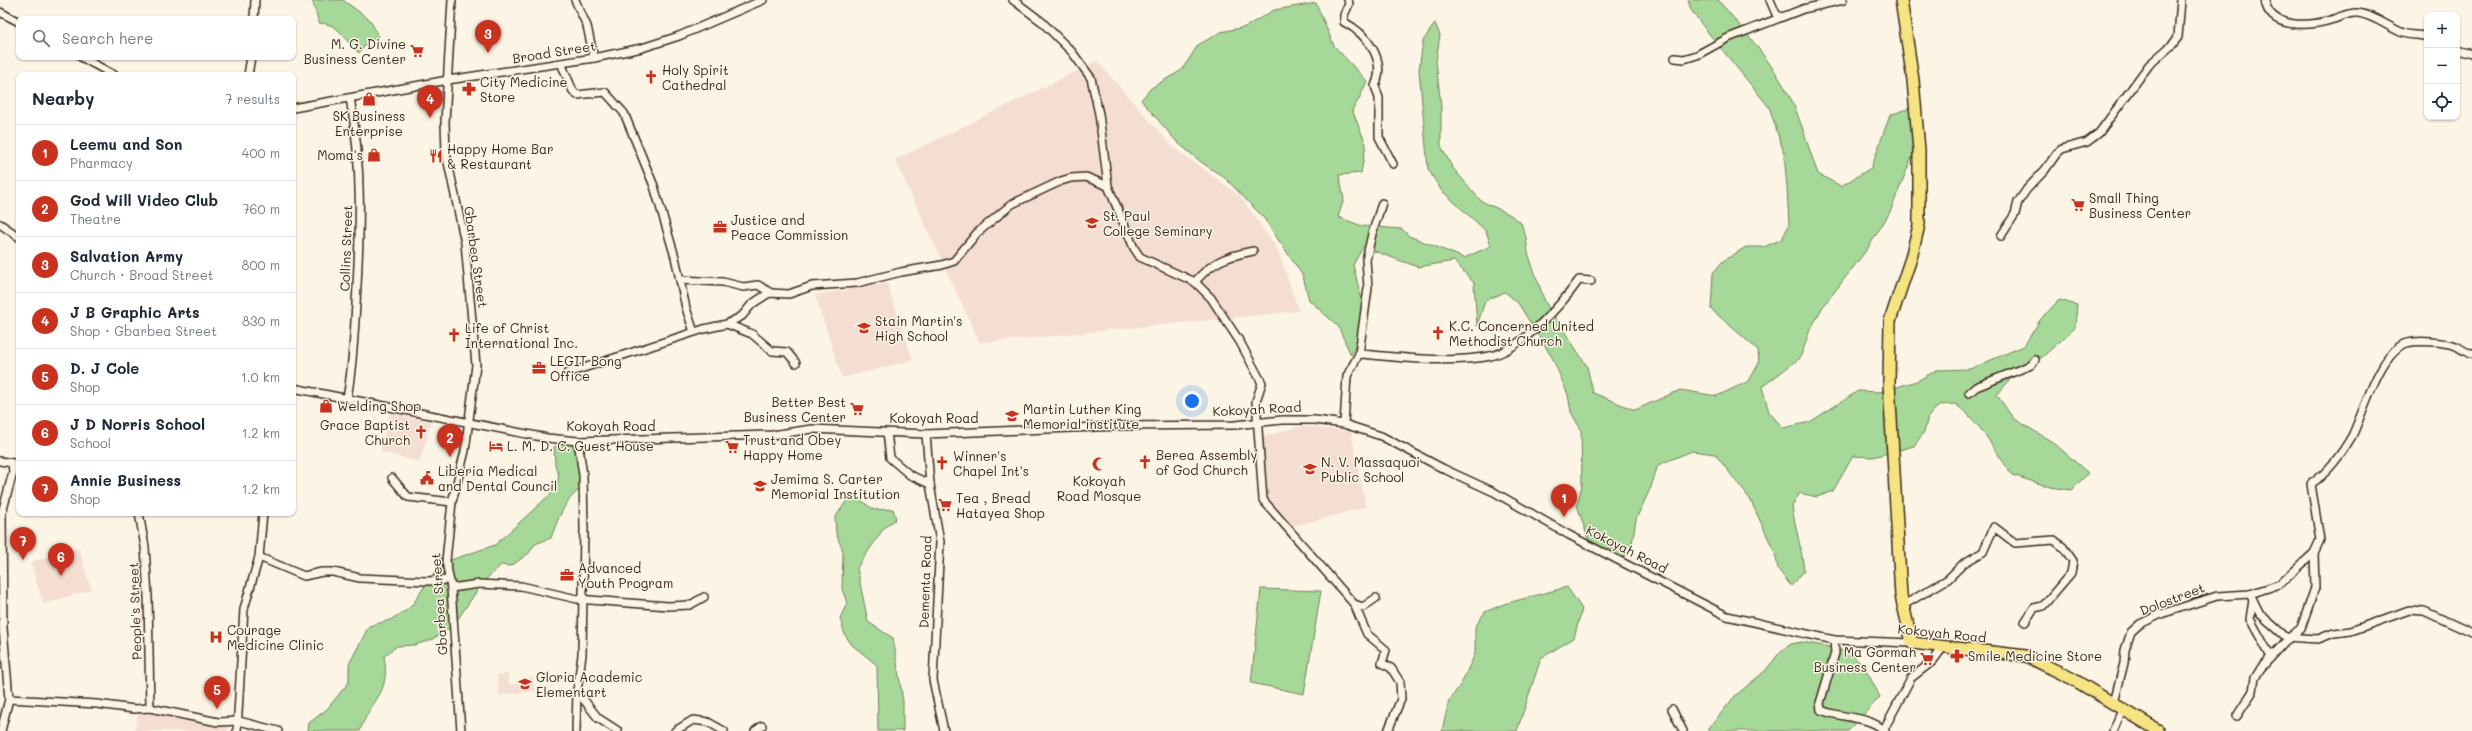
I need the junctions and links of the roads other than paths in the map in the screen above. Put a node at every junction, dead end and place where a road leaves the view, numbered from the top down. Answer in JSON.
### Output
{"nodes":[{"id":1,"x":255,"y":0,"type":"edge"},
{"id":2,"x":452,"y":0,"type":"edge"},
{"id":3,"x":575,"y":0,"type":"edge"},
{"id":4,"x":763,"y":0,"type":"edge"},
{"id":5,"x":1013,"y":0,"type":"edge"},
{"id":6,"x":1348,"y":0,"type":"edge"},
{"id":7,"x":1770,"y":0,"type":"edge"},
{"id":8,"x":1843,"y":0,"type":"edge"},
{"id":9,"x":1901,"y":0,"type":"edge"},
{"id":10,"x":2181,"y":0,"type":"edge"},
{"id":11,"x":2265,"y":0,"type":"edge"},
{"id":12,"x":0,"y":12,"type":"edge"},
{"id":13,"x":254,"y":16,"type":"edge"},
{"id":14,"x":1781,"y":17,"type":"junction"},
{"id":15,"x":16,"y":20,"type":"edge"},
{"id":16,"x":2424,"y":36,"type":"edge"},
{"id":17,"x":2460,"y":51,"type":"edge"},
{"id":18,"x":2472,"y":54,"type":"edge"},
{"id":19,"x":594,"y":58,"type":"junction"},
{"id":20,"x":1676,"y":58,"type":"dead end"},
{"id":21,"x":86,"y":60,"type":"edge"},
{"id":22,"x":250,"y":60,"type":"edge"},
{"id":23,"x":561,"y":63,"type":"junction"},
{"id":24,"x":108,"y":72,"type":"edge"},
{"id":25,"x":248,"y":72,"type":"edge"},
{"id":26,"x":448,"y":80,"type":"junction"},
{"id":27,"x":350,"y":98,"type":"junction"},
{"id":28,"x":296,"y":107,"type":"edge"},
{"id":29,"x":1393,"y":164,"type":"dead end"},
{"id":30,"x":1108,"y":186,"type":"junction"},
{"id":31,"x":1382,"y":203,"type":"dead end"},
{"id":32,"x":0,"y":224,"type":"edge"},
{"id":33,"x":16,"y":235,"type":"edge"},
{"id":34,"x":2001,"y":236,"type":"dead end"},
{"id":35,"x":1254,"y":251,"type":"dead end"},
{"id":36,"x":680,"y":280,"type":"junction"},
{"id":37,"x":1590,"y":280,"type":"dead end"},
{"id":38,"x":1194,"y":282,"type":"junction"},
{"id":39,"x":772,"y":293,"type":"junction"},
{"id":40,"x":727,"y":324,"type":"junction"},
{"id":41,"x":694,"y":332,"type":"junction"},
{"id":42,"x":2472,"y":353,"type":"edge"},
{"id":43,"x":1359,"y":354,"type":"junction"},
{"id":44,"x":2035,"y":360,"type":"dead end"},
{"id":45,"x":796,"y":363,"type":"dead end"},
{"id":46,"x":568,"y":373,"type":"dead end"},
{"id":47,"x":296,"y":389,"type":"edge"},
{"id":48,"x":1969,"y":393,"type":"dead end"},
{"id":49,"x":347,"y":398,"type":"junction"},
{"id":50,"x":469,"y":421,"type":"junction"},
{"id":51,"x":1258,"y":424,"type":"junction"},
{"id":52,"x":1344,"y":424,"type":"junction"},
{"id":53,"x":887,"y":432,"type":"junction"},
{"id":54,"x":926,"y":434,"type":"junction"},
{"id":55,"x":578,"y":441,"type":"junction"},
{"id":56,"x":0,"y":461,"type":"edge"},
{"id":57,"x":16,"y":464,"type":"edge"},
{"id":58,"x":392,"y":478,"type":"dead end"},
{"id":59,"x":930,"y":484,"type":"junction"},
{"id":60,"x":452,"y":502,"type":"junction"},
{"id":61,"x":140,"y":516,"type":"edge"},
{"id":62,"x":263,"y":516,"type":"edge"},
{"id":63,"x":2314,"y":553,"type":"junction"},
{"id":64,"x":259,"y":557,"type":"junction"},
{"id":65,"x":449,"y":580,"type":"junction"},
{"id":66,"x":452,"y":588,"type":"junction"},
{"id":67,"x":704,"y":597,"type":"dead end"},
{"id":68,"x":2252,"y":597,"type":"junction"},
{"id":69,"x":1376,"y":598,"type":"dead end"},
{"id":70,"x":582,"y":600,"type":"junction"},
{"id":71,"x":1354,"y":604,"type":"junction"},
{"id":72,"x":1902,"y":606,"type":"junction"},
{"id":73,"x":2025,"y":622,"type":"dead end"},
{"id":74,"x":2472,"y":633,"type":"edge"},
{"id":75,"x":2289,"y":638,"type":"junction"},
{"id":76,"x":1834,"y":640,"type":"junction"},
{"id":77,"x":1912,"y":643,"type":"junction"},
{"id":78,"x":1944,"y":646,"type":"junction"},
{"id":79,"x":2271,"y":657,"type":"junction"},
{"id":80,"x":576,"y":691,"type":"junction"},
{"id":81,"x":9,"y":700,"type":"junction"},
{"id":82,"x":2118,"y":706,"type":"junction"},
{"id":83,"x":150,"y":708,"type":"junction"},
{"id":84,"x":1672,"y":709,"type":"dead end"},
{"id":85,"x":2237,"y":716,"type":"dead end"},
{"id":86,"x":239,"y":721,"type":"junction"},
{"id":87,"x":762,"y":726,"type":"dead end"},
{"id":88,"x":1884,"y":730,"type":"edge"},
{"id":89,"x":1,"y":731,"type":"edge"},
{"id":90,"x":237,"y":731,"type":"edge"},
{"id":91,"x":278,"y":731,"type":"edge"},
{"id":92,"x":461,"y":731,"type":"edge"},
{"id":93,"x":576,"y":731,"type":"edge"},
{"id":94,"x":618,"y":731,"type":"edge"},
{"id":95,"x":675,"y":731,"type":"edge"},
{"id":96,"x":724,"y":731,"type":"edge"},
{"id":97,"x":755,"y":731,"type":"edge"},
{"id":98,"x":944,"y":731,"type":"edge"},
{"id":99,"x":1388,"y":731,"type":"edge"},
{"id":100,"x":1683,"y":731,"type":"edge"},
{"id":101,"x":2114,"y":731,"type":"edge"},
{"id":102,"x":2159,"y":731,"type":"edge"}],
"edges":[{"from":1,"to":13,"type":"street"},
{"from":2,"to":26,"type":"street","name":"Gbarbea Street"},
{"from":3,"to":19,"type":"street"},
{"from":4,"to":19,"type":"street","name":"Broad Street"},
{"from":5,"to":30,"type":"street"},
{"from":6,"to":29,"type":"street"},
{"from":7,"to":14,"type":"street"},
{"from":8,"to":14,"type":"street"},
{"from":9,"to":72,"type":"main road"},
{"from":10,"to":34,"type":"street"},
{"from":11,"to":16,"type":"street"},
{"from":12,"to":15,"type":"street"},
{"from":14,"to":20,"type":"street"},
{"from":17,"to":18,"type":"street"},
{"from":19,"to":23,"type":"street","name":"Broad Street"},
{"from":21,"to":24,"type":"street"},
{"from":22,"to":25,"type":"street"},
{"from":23,"to":26,"type":"street","name":"Broad Street"},
{"from":23,"to":36,"type":"street"},
{"from":26,"to":27,"type":"street","name":"Broad Street"},
{"from":26,"to":50,"type":"street","name":"Gbarbea Street"},
{"from":27,"to":28,"type":"street","name":"Broad Street"},
{"from":27,"to":49,"type":"street","name":"Collins Street"},
{"from":30,"to":38,"type":"street"},
{"from":30,"to":39,"type":"street"},
{"from":31,"to":43,"type":"street"},
{"from":32,"to":33,"type":"street"},
{"from":35,"to":38,"type":"street"},
{"from":36,"to":39,"type":"street"},
{"from":36,"to":41,"type":"street"},
{"from":37,"to":43,"type":"street"},
{"from":38,"to":51,"type":"street"},
{"from":39,"to":40,"type":"street"},
{"from":40,"to":41,"type":"street"},
{"from":40,"to":45,"type":"street"},
{"from":41,"to":46,"type":"street"},
{"from":42,"to":63,"type":"street"},
{"from":43,"to":52,"type":"street"},
{"from":44,"to":48,"type":"street"},
{"from":47,"to":49,"type":"street","name":"Kokoyah Road"},
{"from":49,"to":50,"type":"street","name":"Kokoyah Road"},
{"from":50,"to":55,"type":"street","name":"Kokoyah Road"},
{"from":50,"to":60,"type":"street","name":"Gbarbea Street"},
{"from":51,"to":52,"type":"street","name":"Kokoyah Road"},
{"from":51,"to":54,"type":"street","name":"Kokoyah Road"},
{"from":51,"to":71,"type":"street"},
{"from":52,"to":76,"type":"street","name":"Kokoyah Road"},
{"from":53,"to":54,"type":"street","name":"Kokoyah Road"},
{"from":53,"to":55,"type":"street","name":"Kokoyah Road"},
{"from":53,"to":59,"type":"street"},
{"from":54,"to":59,"type":"street","name":"Dementa Road"},
{"from":55,"to":70,"type":"street"},
{"from":56,"to":57,"type":"street"},
{"from":57,"to":81,"type":"street"},
{"from":58,"to":60,"type":"street"},
{"from":59,"to":98,"type":"street","name":"Dementa Road"},
{"from":60,"to":65,"type":"street","name":"Gbarbea Street"},
{"from":61,"to":83,"type":"street","name":"People's Street"},
{"from":62,"to":64,"type":"street"},
{"from":63,"to":68,"type":"street","name":"Dolostreet"},
{"from":63,"to":75,"type":"street"},
{"from":64,"to":65,"type":"street"},
{"from":64,"to":86,"type":"street"},
{"from":65,"to":66,"type":"street","name":"Gbarbea Street"},
{"from":66,"to":70,"type":"street"},
{"from":66,"to":92,"type":"street","name":"Gbarbea Street"},
{"from":67,"to":70,"type":"street"},
{"from":68,"to":75,"type":"street"},
{"from":68,"to":79,"type":"street"},
{"from":68,"to":82,"type":"street","name":"Dolostreet"},
{"from":69,"to":71,"type":"street"},
{"from":70,"to":80,"type":"street"},
{"from":71,"to":99,"type":"street"},
{"from":72,"to":73,"type":"street"},
{"from":72,"to":77,"type":"main road"},
{"from":74,"to":75,"type":"street"},
{"from":75,"to":79,"type":"street"},
{"from":76,"to":77,"type":"street","name":"Kokoyah Road"},
{"from":76,"to":88,"type":"street"},
{"from":77,"to":78,"type":"main road","name":"Kokoyah Road"},
{"from":78,"to":82,"type":"main road","name":"Kokoyah Road"},
{"from":78,"to":88,"type":"street"},
{"from":79,"to":85,"type":"street"},
{"from":80,"to":93,"type":"street"},
{"from":80,"to":94,"type":"street"},
{"from":81,"to":83,"type":"street"},
{"from":81,"to":89,"type":"street"},
{"from":82,"to":101,"type":"street","name":"Dolostreet"},
{"from":82,"to":102,"type":"main road","name":"Kokoyah Road"},
{"from":83,"to":86,"type":"street"},
{"from":84,"to":100,"type":"street"},
{"from":86,"to":90,"type":"street"},
{"from":86,"to":91,"type":"street"},
{"from":87,"to":97,"type":"street"},
{"from":95,"to":96,"type":"street"}]}
